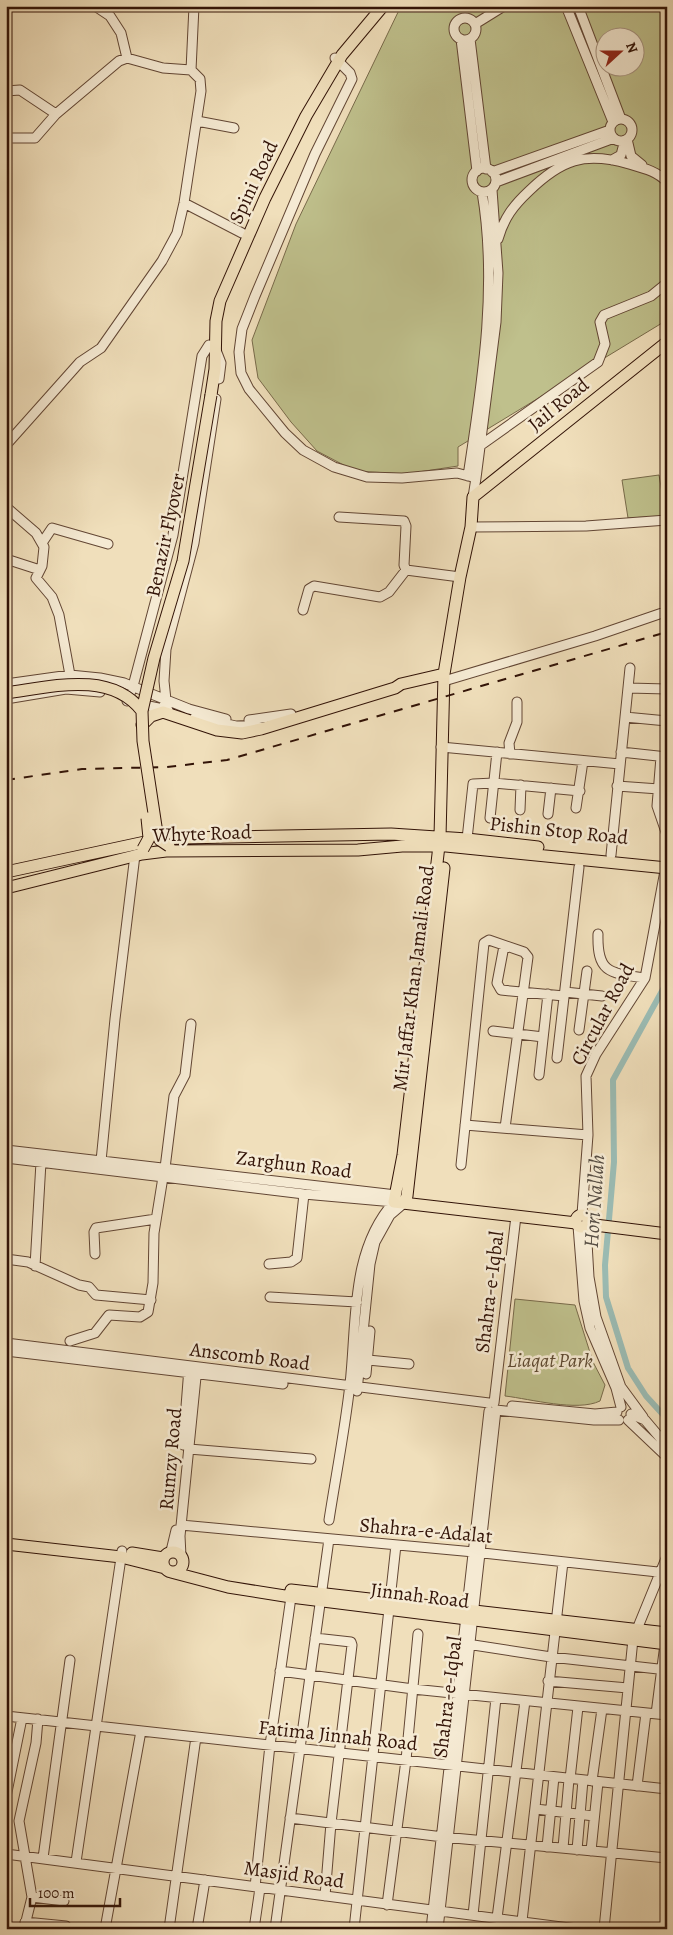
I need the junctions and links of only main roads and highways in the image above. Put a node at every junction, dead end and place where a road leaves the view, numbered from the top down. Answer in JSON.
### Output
{"nodes":[{"id":1,"x":375,"y":6,"type":"edge"},
{"id":2,"x":383,"y":6,"type":"edge"},
{"id":3,"x":337,"y":60,"type":"junction"},
{"id":4,"x":667,"y":342,"type":"edge"},
{"id":5,"x":213,"y":347,"type":"junction"},
{"id":6,"x":208,"y":395,"type":"joint"},
{"id":7,"x":444,"y":681,"type":"junction"},
{"id":8,"x":6,"y":693,"type":"edge"},
{"id":9,"x":140,"y":708,"type":"junction"},
{"id":10,"x":142,"y":726,"type":"junction"},
{"id":11,"x":402,"y":841,"type":"junction"},
{"id":12,"x":443,"y":842,"type":"junction"},
{"id":13,"x":468,"y":843,"type":"junction"},
{"id":14,"x":169,"y":846,"type":"junction"},
{"id":15,"x":139,"y":852,"type":"junction"},
{"id":16,"x":666,"y":864,"type":"edge"},
{"id":17,"x":6,"y":872,"type":"edge"},
{"id":18,"x":6,"y":881,"type":"edge"},
{"id":19,"x":6,"y":888,"type":"edge"},
{"id":20,"x":400,"y":1199,"type":"junction"},
{"id":21,"x":582,"y":1221,"type":"junction"},
{"id":22,"x":667,"y":1226,"type":"edge"},
{"id":23,"x":667,"y":1234,"type":"edge"},
{"id":24,"x":6,"y":1537,"type":"edge"},
{"id":25,"x":6,"y":1544,"type":"edge"},
{"id":26,"x":122,"y":1554,"type":"junction"},
{"id":27,"x":172,"y":1562,"type":"junction"},
{"id":28,"x":321,"y":1597,"type":"junction"},
{"id":29,"x":666,"y":1641,"type":"edge"}],
"edges":[{"from":1,"to":3,"type":"main road","name":"Spini Road"},
{"from":2,"to":3,"type":"main road","name":"Spini Road"},
{"from":3,"to":5,"type":"main road","name":"Spini Road"},
{"from":3,"to":5,"type":"main road","name":"Spini Road"},
{"from":4,"to":7,"type":"main road","name":"Jail Road"},
{"from":5,"to":6,"type":"main road","name":"Spini Road"},
{"from":6,"to":9,"type":"main road","name":"Benazir Flyover"},
{"from":7,"to":10,"type":"main road"},
{"from":7,"to":12,"type":"main road","name":"Mir Jaffar Khan Jamali Road"},
{"from":8,"to":9,"type":"main road","bridge":true},
{"from":9,"to":10,"type":"main road","name":"Benazir Flyover","bridge":true},
{"from":9,"to":15,"type":"main road","name":"Benazir Flyover","bridge":true},
{"from":10,"to":14,"type":"main road","name":"Benazir Flyover","bridge":true},
{"from":11,"to":12,"type":"main road","name":"Whyte Road"},
{"from":11,"to":14,"type":"main road","name":"Whyte Road"},
{"from":11,"to":15,"type":"main road","name":"Whyte Road"},
{"from":11,"to":17,"type":"main road","name":"Whyte Road"},
{"from":12,"to":13,"type":"main road","name":"Whyte Road"},
{"from":12,"to":20,"type":"main road","name":"Mir Jaffar Khan Jamali Road"},
{"from":13,"to":16,"type":"main road","name":"Pishin Stop Road"},
{"from":13,"to":16,"type":"main road","name":"Pishin Stop Road"},
{"from":14,"to":15,"type":"main road"},
{"from":15,"to":18,"type":"main road"},
{"from":15,"to":19,"type":"main road","name":"Whyte Road"},
{"from":20,"to":21,"type":"main road","name":"Zarghun Road"},
{"from":20,"to":21,"type":"main road","name":"Zarghun Road"},
{"from":21,"to":22,"type":"main road","name":"Zarghun Road"},
{"from":21,"to":23,"type":"main road","name":"Zarghun Road"},
{"from":24,"to":26,"type":"main road","name":"Jinnah Road"},
{"from":25,"to":26,"type":"main road","name":"Jinnah Road"},
{"from":26,"to":27,"type":"main road","name":"Jinnah Road"},
{"from":27,"to":28,"type":"main road","name":"Jinnah Road"},
{"from":27,"to":28,"type":"main road","name":"Jinnah Road"},
{"from":28,"to":29,"type":"main road","name":"Jinnah Road"}]}
